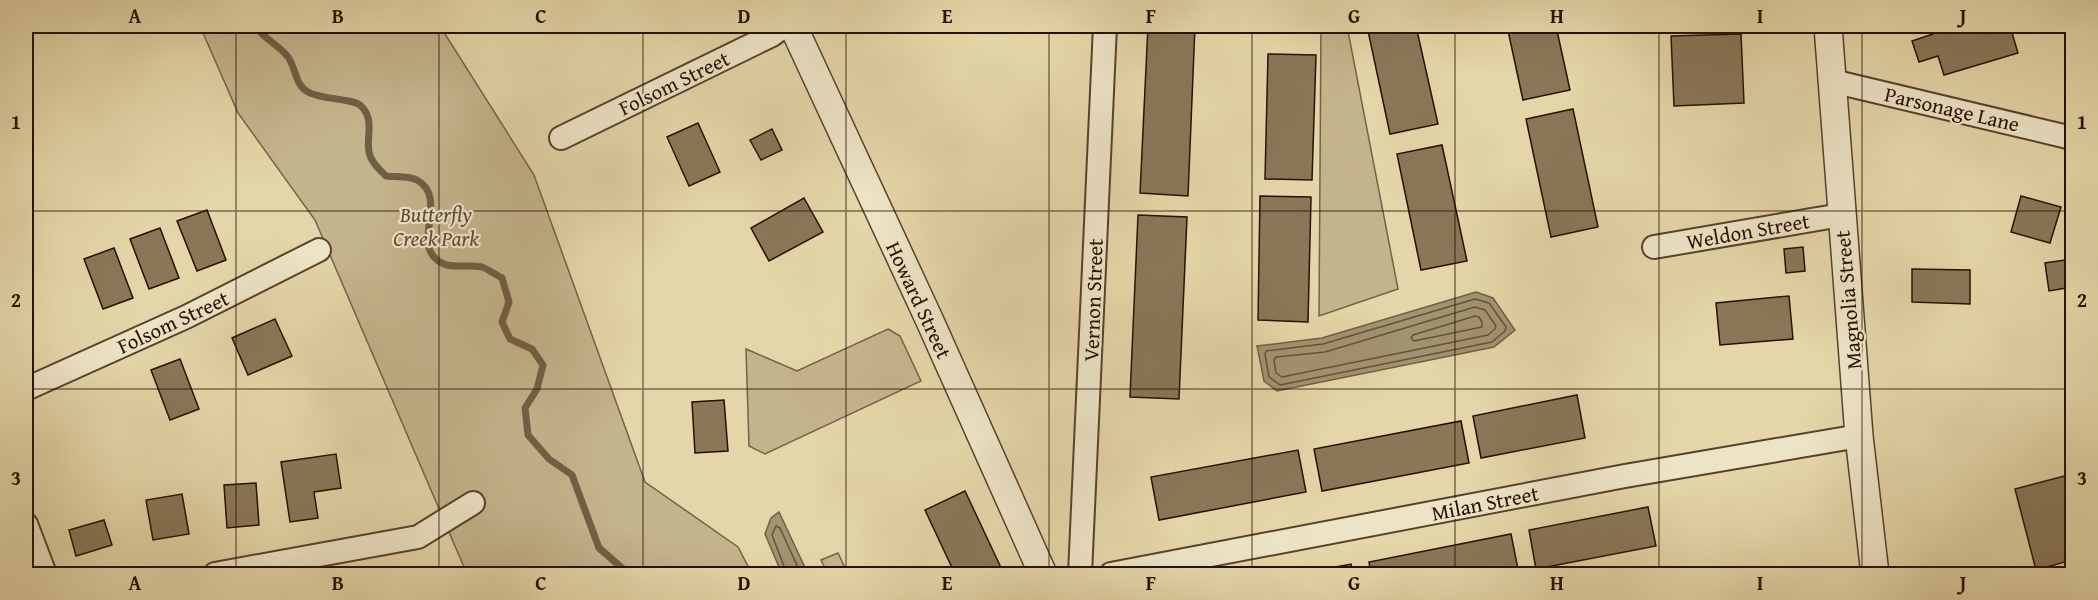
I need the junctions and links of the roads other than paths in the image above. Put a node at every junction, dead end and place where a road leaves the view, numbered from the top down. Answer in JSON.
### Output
{"nodes":[{"id":1,"x":784,"y":26,"type":"edge"},
{"id":2,"x":793,"y":26,"type":"edge"},
{"id":3,"x":1106,"y":26,"type":"edge"},
{"id":4,"x":1828,"y":26,"type":"edge"},
{"id":5,"x":1832,"y":81,"type":"junction"},
{"id":6,"x":561,"y":138,"type":"dead end"},
{"id":7,"x":2073,"y":138,"type":"edge"},
{"id":8,"x":1841,"y":215,"type":"junction"},
{"id":9,"x":1654,"y":247,"type":"dead end"},
{"id":10,"x":319,"y":250,"type":"dead end"},
{"id":11,"x":26,"y":389,"type":"edge"},
{"id":12,"x":1859,"y":436,"type":"junction"},
{"id":13,"x":473,"y":503,"type":"dead end"},
{"id":14,"x":27,"y":530,"type":"edge"},
{"id":15,"x":45,"y":574,"type":"edge"},
{"id":16,"x":215,"y":574,"type":"edge"},
{"id":17,"x":1043,"y":574,"type":"edge"},
{"id":18,"x":1080,"y":574,"type":"edge"},
{"id":19,"x":1111,"y":574,"type":"edge"},
{"id":20,"x":1875,"y":574,"type":"edge"}],
"edges":[{"from":1,"to":6,"type":"street","name":"Folsom Street"},
{"from":2,"to":17,"type":"street","name":"Howard Street"},
{"from":3,"to":18,"type":"street","name":"Vernon Street"},
{"from":4,"to":5,"type":"street","name":"Magnolia Street"},
{"from":5,"to":7,"type":"street","name":"Parsonage Lane"},
{"from":5,"to":8,"type":"street","name":"Magnolia Street"},
{"from":8,"to":9,"type":"street","name":"Weldon Street"},
{"from":8,"to":12,"type":"street","name":"Magnolia Street"},
{"from":10,"to":11,"type":"street","name":"Folsom Street"},
{"from":12,"to":19,"type":"street","name":"Milan Street"},
{"from":12,"to":20,"type":"street","name":"Magnolia Street"},
{"from":13,"to":16,"type":"street"},
{"from":14,"to":15,"type":"street"}]}
